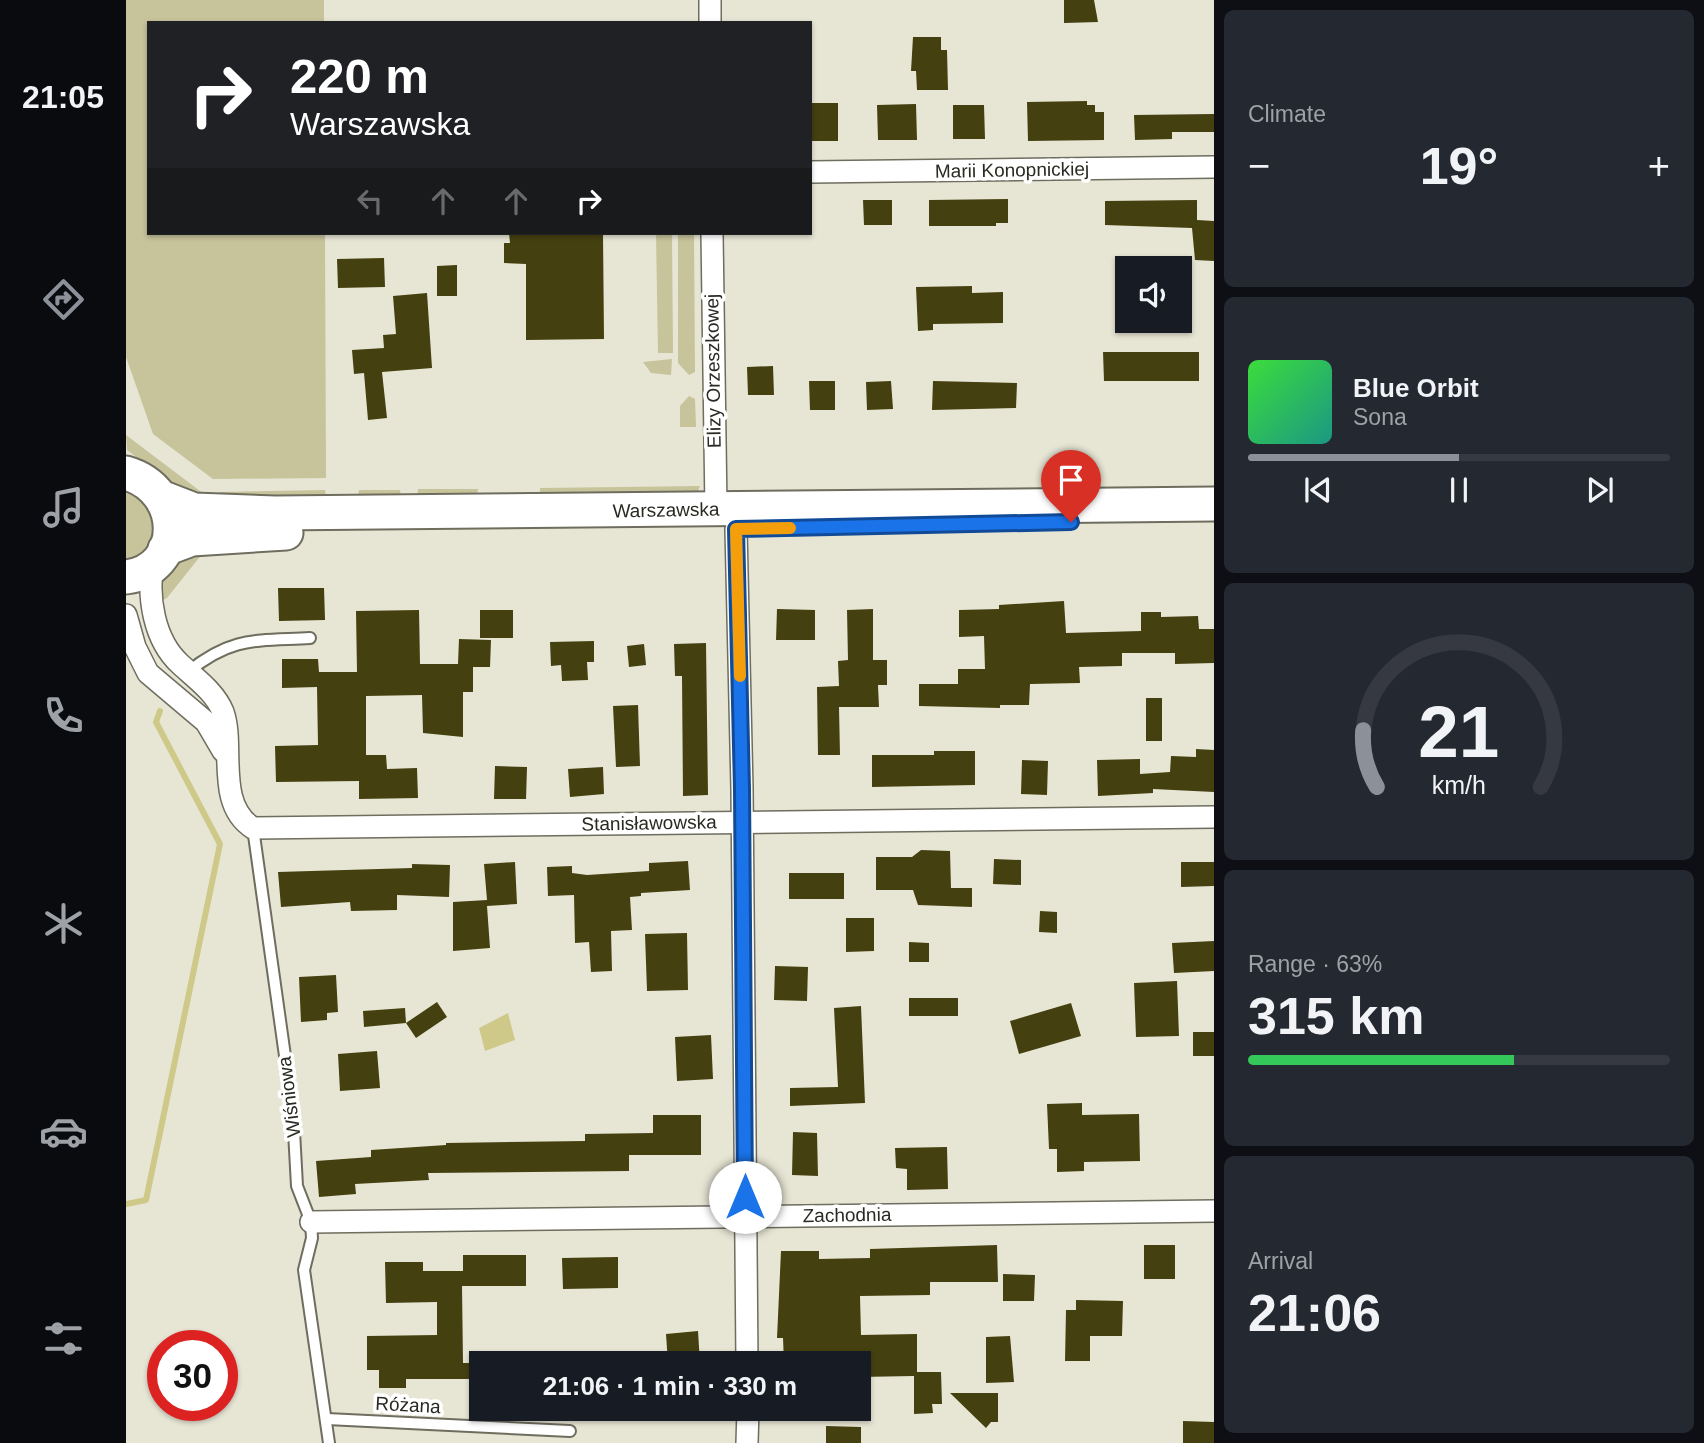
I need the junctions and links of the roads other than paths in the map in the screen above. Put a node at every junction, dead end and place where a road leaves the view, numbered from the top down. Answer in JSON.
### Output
{"nodes":[{"id":1,"x":710,"y":0,"type":"edge"},
{"id":2,"x":710,"y":21,"type":"edge"},
{"id":3,"x":1214,"y":167,"type":"edge"},
{"id":4,"x":812,"y":172,"type":"edge"},
{"id":5,"x":712,"y":235,"type":"edge"},
{"id":6,"x":126,"y":472,"type":"edge"},
{"id":7,"x":163,"y":498,"type":"junction"},
{"id":8,"x":1214,"y":504,"type":"edge"},
{"id":9,"x":716,"y":516,"type":"junction"},
{"id":10,"x":1214,"y":520,"type":"edge"},
{"id":11,"x":148,"y":563,"type":"edge"},
{"id":12,"x":126,"y":615,"type":"edge"},
{"id":13,"x":310,"y":638,"type":"dead end"},
{"id":14,"x":188,"y":671,"type":"junction"},
{"id":15,"x":225,"y":755,"type":"junction"},
{"id":16,"x":1214,"y":817,"type":"edge"},
{"id":17,"x":742,"y":822,"type":"junction"},
{"id":18,"x":253,"y":828,"type":"junction"},
{"id":19,"x":1214,"y":1211,"type":"edge"},
{"id":20,"x":745,"y":1217,"type":"junction"},
{"id":21,"x":311,"y":1222,"type":"junction"},
{"id":22,"x":747,"y":1351,"type":"edge"},
{"id":23,"x":327,"y":1419,"type":"junction"},
{"id":24,"x":748,"y":1421,"type":"edge"},
{"id":25,"x":570,"y":1431,"type":"dead end"},
{"id":26,"x":328,"y":1443,"type":"edge"},
{"id":27,"x":747,"y":1443,"type":"edge"}],
"edges":[{"from":1,"to":2,"type":"street"},
{"from":3,"to":4,"type":"street","name":"Marii Konopnickiej"},
{"from":5,"to":9,"type":"street","name":"Elizy Orzeszkowej"},
{"from":6,"to":7,"type":"main road","name":"Warszawska"},
{"from":7,"to":9,"type":"main road","name":"Warszawska"},
{"from":7,"to":11,"type":"main road"},
{"from":8,"to":9,"type":"main road","name":"Warszawska"},
{"from":9,"to":10,"type":"main road","name":"Warszawska"},
{"from":9,"to":11,"type":"main road","name":"Warszawska"},
{"from":9,"to":17,"type":"street","name":"Elizy Orzeszkowej"},
{"from":11,"to":14,"type":"street","name":"Wiśniowa"},
{"from":12,"to":15,"type":"street","name":"Wiśniowa"},
{"from":13,"to":14,"type":"lane"},
{"from":14,"to":15,"type":"street","name":"Wiśniowa"},
{"from":15,"to":18,"type":"street","name":"Wiśniowa"},
{"from":16,"to":17,"type":"street","name":"Stanisławowska"},
{"from":17,"to":18,"type":"street","name":"Stanisławowska"},
{"from":17,"to":20,"type":"street","name":"Elizy Orzeszkowej"},
{"from":18,"to":21,"type":"lane","name":"Wiśniowa"},
{"from":19,"to":20,"type":"street","name":"Zachodnia"},
{"from":20,"to":21,"type":"street","name":"Zachodnia"},
{"from":20,"to":22,"type":"street","name":"Elizy Orzeszkowej"},
{"from":21,"to":23,"type":"lane","name":"Wiśniowa"},
{"from":23,"to":25,"type":"lane","name":"Różana"},
{"from":23,"to":26,"type":"lane","name":"Wiśniowa"},
{"from":24,"to":27,"type":"street"}]}
